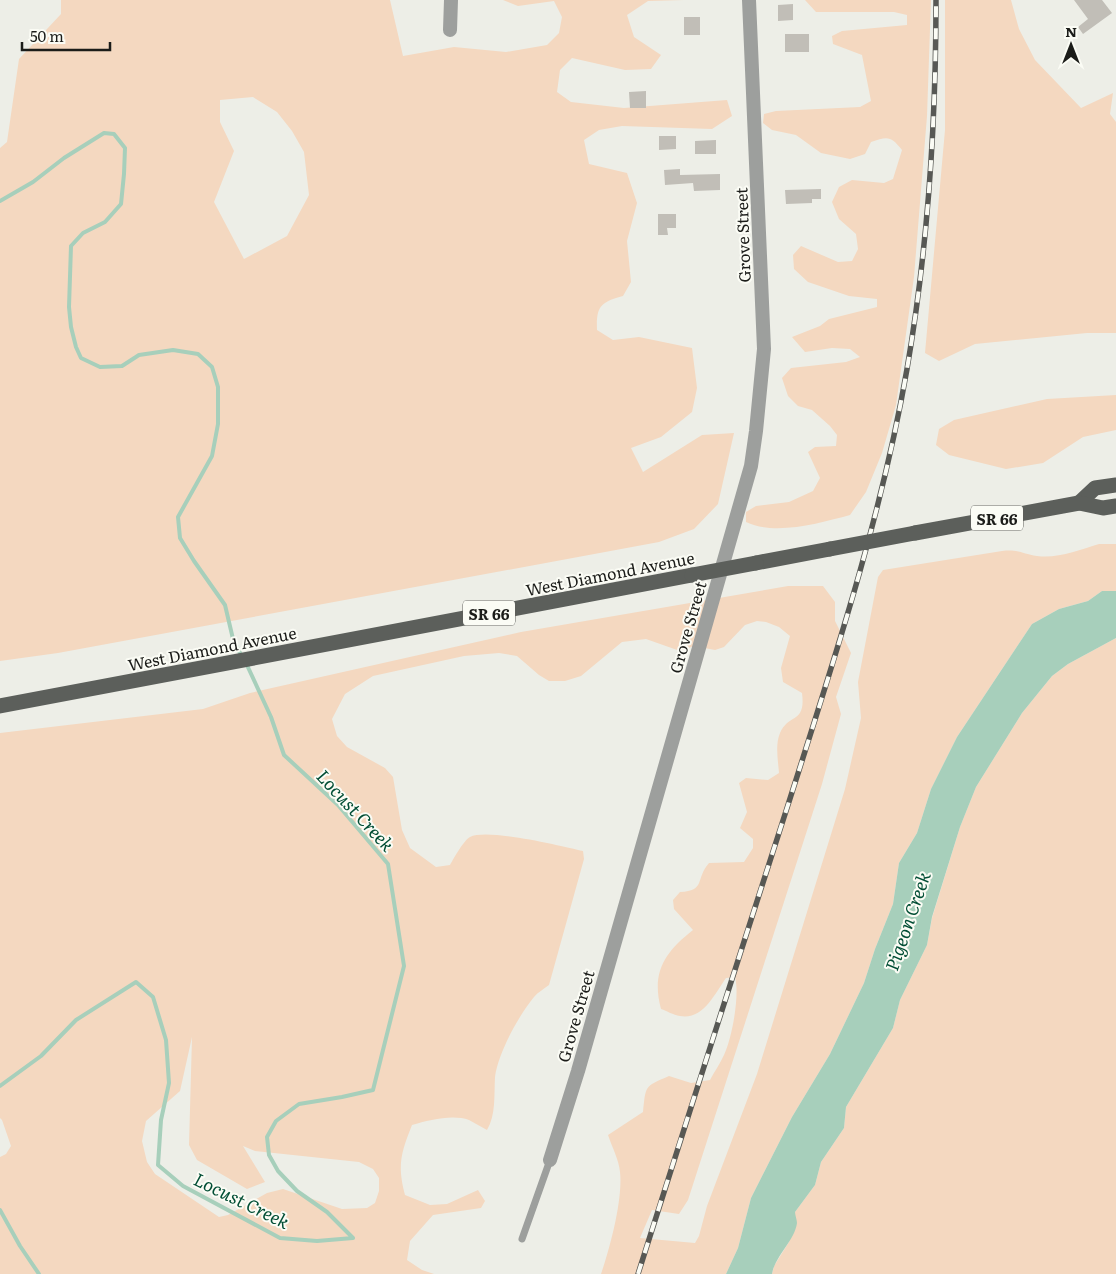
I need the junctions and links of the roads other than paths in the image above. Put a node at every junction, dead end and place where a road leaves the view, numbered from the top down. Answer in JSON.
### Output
{"nodes":[{"id":1,"x":451,"y":0,"type":"edge"},
{"id":2,"x":749,"y":0,"type":"edge"},
{"id":3,"x":450,"y":30,"type":"dead end"},
{"id":4,"x":1116,"y":485,"type":"edge"},
{"id":5,"x":1080,"y":503,"type":"junction"},
{"id":6,"x":1116,"y":506,"type":"edge"},
{"id":7,"x":0,"y":706,"type":"edge"},
{"id":8,"x":550,"y":1160,"type":"joint"},
{"id":9,"x":522,"y":1239,"type":"dead end"}],
"edges":[{"from":1,"to":3,"type":"street"},
{"from":2,"to":8,"type":"street","name":"Grove Street"},
{"from":4,"to":5,"type":"main road","name":"West Diamond Avenue","number":"SR 66"},
{"from":5,"to":6,"type":"main road","name":"West Diamond Avenue","number":"SR 66"},
{"from":5,"to":7,"type":"main road","name":"West Diamond Avenue","number":"SR 66","bridge":true},
{"from":8,"to":9,"type":"lane"}]}
